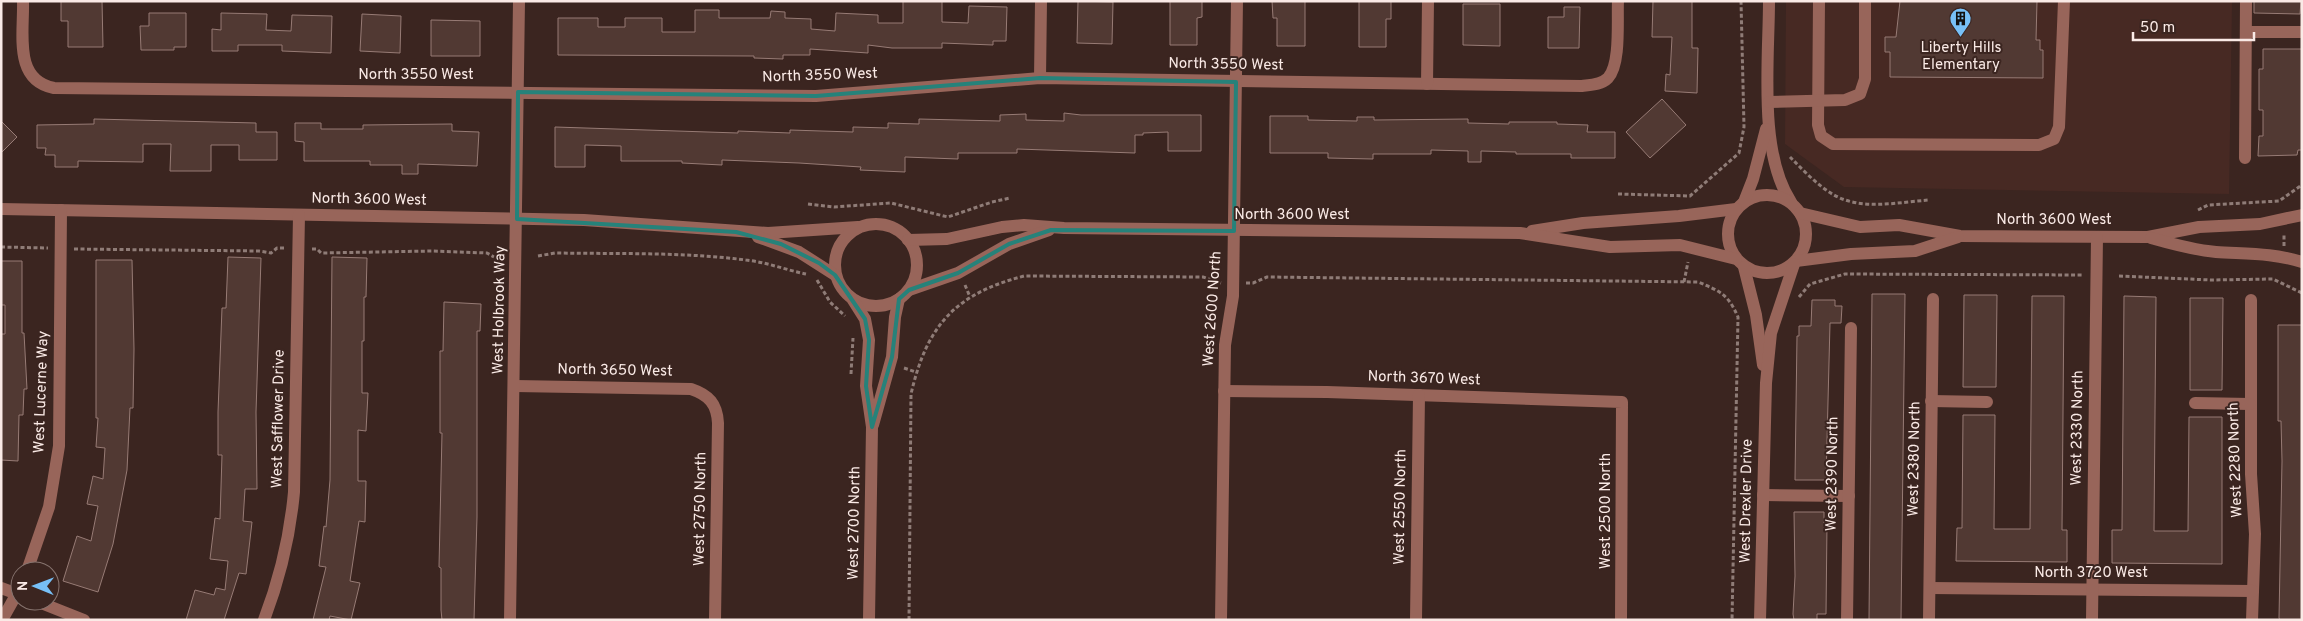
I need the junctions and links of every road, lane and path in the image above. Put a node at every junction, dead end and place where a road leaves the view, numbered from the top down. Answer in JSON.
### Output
{"nodes":[{"id":1,"x":23,"y":1,"type":"edge"},
{"id":2,"x":519,"y":1,"type":"edge"},
{"id":3,"x":1041,"y":1,"type":"edge"},
{"id":4,"x":1237,"y":1,"type":"edge"},
{"id":5,"x":1428,"y":1,"type":"edge"},
{"id":6,"x":1618,"y":1,"type":"edge"},
{"id":7,"x":1741,"y":1,"type":"edge"},
{"id":8,"x":1769,"y":1,"type":"edge"},
{"id":9,"x":1819,"y":1,"type":"edge"},
{"id":10,"x":1865,"y":1,"type":"edge"},
{"id":11,"x":2064,"y":1,"type":"edge"},
{"id":12,"x":2246,"y":1,"type":"edge"},
{"id":13,"x":2246,"y":32,"type":"junction"},
{"id":14,"x":2302,"y":32,"type":"edge"},
{"id":15,"x":1040,"y":78,"type":"junction"},
{"id":16,"x":1236,"y":82,"type":"junction"},
{"id":17,"x":1427,"y":84,"type":"junction"},
{"id":18,"x":518,"y":92,"type":"junction"},
{"id":19,"x":1818,"y":101,"type":"junction"},
{"id":20,"x":1768,"y":102,"type":"junction"},
{"id":21,"x":1768,"y":119,"type":"junction"},
{"id":22,"x":1790,"y":157,"type":"dead end"},
{"id":23,"x":2245,"y":158,"type":"dead end"},
{"id":24,"x":2302,"y":185,"type":"edge"},
{"id":25,"x":1618,"y":194,"type":"dead end"},
{"id":26,"x":1010,"y":198,"type":"dead end"},
{"id":27,"x":1929,"y":200,"type":"dead end"},
{"id":28,"x":808,"y":204,"type":"dead end"},
{"id":29,"x":1740,"y":206,"type":"junction"},
{"id":30,"x":1,"y":209,"type":"edge"},
{"id":31,"x":1797,"y":209,"type":"junction"},
{"id":32,"x":61,"y":210,"type":"junction"},
{"id":33,"x":2198,"y":210,"type":"dead end"},
{"id":34,"x":299,"y":215,"type":"junction"},
{"id":35,"x":2302,"y":215,"type":"edge"},
{"id":36,"x":517,"y":219,"type":"junction"},
{"id":37,"x":858,"y":228,"type":"junction"},
{"id":38,"x":1064,"y":228,"type":"junction"},
{"id":39,"x":1234,"y":230,"type":"junction"},
{"id":40,"x":736,"y":232,"type":"junction"},
{"id":41,"x":1520,"y":233,"type":"junction"},
{"id":42,"x":2284,"y":234,"type":"dead end"},
{"id":43,"x":1960,"y":236,"type":"junction"},
{"id":44,"x":2096,"y":237,"type":"junction"},
{"id":45,"x":2148,"y":237,"type":"junction"},
{"id":46,"x":908,"y":240,"type":"junction"},
{"id":47,"x":2284,"y":247,"type":"dead end"},
{"id":48,"x":1,"y":248,"type":"edge"},
{"id":49,"x":50,"y":248,"type":"dead end"},
{"id":50,"x":277,"y":248,"type":"dead end"},
{"id":51,"x":76,"y":249,"type":"dead end"},
{"id":52,"x":317,"y":249,"type":"dead end"},
{"id":53,"x":538,"y":256,"type":"dead end"},
{"id":54,"x":494,"y":257,"type":"dead end"},
{"id":55,"x":1688,"y":262,"type":"dead end"},
{"id":56,"x":2302,"y":262,"type":"edge"},
{"id":57,"x":1740,"y":263,"type":"junction"},
{"id":58,"x":1795,"y":263,"type":"junction"},
{"id":59,"x":808,"y":274,"type":"dead end"},
{"id":60,"x":835,"y":275,"type":"junction"},
{"id":61,"x":2082,"y":275,"type":"dead end"},
{"id":62,"x":2118,"y":276,"type":"dead end"},
{"id":63,"x":814,"y":277,"type":"dead end"},
{"id":64,"x":1684,"y":282,"type":"junction"},
{"id":65,"x":1225,"y":283,"type":"dead end"},
{"id":66,"x":1243,"y":283,"type":"dead end"},
{"id":67,"x":965,"y":285,"type":"dead end"},
{"id":68,"x":909,"y":290,"type":"junction"},
{"id":69,"x":2302,"y":294,"type":"edge"},
{"id":70,"x":970,"y":297,"type":"junction"},
{"id":71,"x":1797,"y":298,"type":"dead end"},
{"id":72,"x":899,"y":299,"type":"junction"},
{"id":73,"x":1933,"y":299,"type":"dead end"},
{"id":74,"x":853,"y":300,"type":"junction"},
{"id":75,"x":2251,"y":300,"type":"dead end"},
{"id":76,"x":846,"y":318,"type":"dead end"},
{"id":77,"x":1851,"y":328,"type":"dead end"},
{"id":78,"x":854,"y":335,"type":"dead end"},
{"id":79,"x":904,"y":368,"type":"dead end"},
{"id":80,"x":916,"y":372,"type":"junction"},
{"id":81,"x":851,"y":379,"type":"dead end"},
{"id":82,"x":1766,"y":383,"type":"junction"},
{"id":83,"x":515,"y":386,"type":"junction"},
{"id":84,"x":1224,"y":391,"type":"junction"},
{"id":85,"x":1418,"y":395,"type":"junction"},
{"id":86,"x":711,"y":400,"type":"joint"},
{"id":87,"x":1932,"y":401,"type":"junction"},
{"id":88,"x":1622,"y":402,"type":"joint"},
{"id":89,"x":1987,"y":402,"type":"dead end"},
{"id":90,"x":2195,"y":404,"type":"dead end"},
{"id":91,"x":2250,"y":404,"type":"junction"},
{"id":92,"x":872,"y":427,"type":"junction"},
{"id":93,"x":1763,"y":494,"type":"junction"},
{"id":94,"x":1849,"y":496,"type":"junction"},
{"id":95,"x":30,"y":561,"type":"edge"},
{"id":96,"x":1930,"y":588,"type":"junction"},
{"id":97,"x":2092,"y":590,"type":"junction"},
{"id":98,"x":2253,"y":591,"type":"junction"},
{"id":99,"x":10,"y":607,"type":"edge"},
{"id":100,"x":60,"y":610,"type":"edge"},
{"id":101,"x":2,"y":620,"type":"edge"},
{"id":102,"x":84,"y":620,"type":"edge"},
{"id":103,"x":264,"y":620,"type":"edge"},
{"id":104,"x":510,"y":620,"type":"edge"},
{"id":105,"x":715,"y":620,"type":"edge"},
{"id":106,"x":869,"y":620,"type":"edge"},
{"id":107,"x":909,"y":620,"type":"edge"},
{"id":108,"x":1220,"y":620,"type":"edge"},
{"id":109,"x":1416,"y":620,"type":"edge"},
{"id":110,"x":1621,"y":620,"type":"edge"},
{"id":111,"x":1732,"y":620,"type":"edge"},
{"id":112,"x":1760,"y":620,"type":"edge"},
{"id":113,"x":1847,"y":620,"type":"edge"},
{"id":114,"x":1929,"y":620,"type":"edge"},
{"id":115,"x":2092,"y":620,"type":"edge"},
{"id":116,"x":2252,"y":620,"type":"edge"}],
"edges":[{"from":1,"to":18,"type":"street","name":"North 3550 West"},
{"from":2,"to":18,"type":"street","name":"West Holbrook Way"},
{"from":3,"to":15,"type":"street"},
{"from":4,"to":16,"type":"street","name":"West 2600 North"},
{"from":5,"to":17,"type":"street"},
{"from":6,"to":17,"type":"street","name":"North 3550 West"},
{"from":7,"to":25,"type":"path"},
{"from":8,"to":20,"type":"street"},
{"from":9,"to":19,"type":"street"},
{"from":10,"to":19,"type":"street"},
{"from":11,"to":19,"type":"street"},
{"from":12,"to":13,"type":"street"},
{"from":13,"to":14,"type":"street"},
{"from":13,"to":23,"type":"street"},
{"from":15,"to":16,"type":"street","name":"North 3550 West"},
{"from":15,"to":18,"type":"street","name":"North 3550 West"},
{"from":16,"to":17,"type":"street","name":"North 3550 West"},
{"from":16,"to":39,"type":"street","name":"West 2600 North"},
{"from":18,"to":36,"type":"street","name":"West Holbrook Way"},
{"from":19,"to":20,"type":"street"},
{"from":20,"to":21,"type":"street"},
{"from":21,"to":29,"type":"street"},
{"from":21,"to":31,"type":"street"},
{"from":22,"to":27,"type":"path"},
{"from":24,"to":33,"type":"path"},
{"from":26,"to":28,"type":"path"},
{"from":29,"to":31,"type":"street"},
{"from":29,"to":41,"type":"street","name":"North 3600 West"},
{"from":29,"to":57,"type":"street"},
{"from":30,"to":32,"type":"street","name":"North 3600 West"},
{"from":31,"to":43,"type":"street","name":"North 3600 West"},
{"from":31,"to":58,"type":"street"},
{"from":32,"to":34,"type":"street","name":"North 3600 West"},
{"from":32,"to":95,"type":"street","name":"West Lucerne Way"},
{"from":34,"to":36,"type":"street","name":"North 3600 West"},
{"from":34,"to":103,"type":"street","name":"West Safflower Drive"},
{"from":35,"to":45,"type":"street","name":"North 3600 West"},
{"from":36,"to":40,"type":"street","name":"North 3600 West"},
{"from":36,"to":83,"type":"street","name":"West Holbrook Way"},
{"from":37,"to":40,"type":"street","name":"North 3600 West"},
{"from":37,"to":46,"type":"street"},
{"from":37,"to":60,"type":"street"},
{"from":38,"to":39,"type":"street","name":"North 3600 West"},
{"from":38,"to":46,"type":"street","name":"North 3600 West"},
{"from":38,"to":68,"type":"street","name":"North 3600 West"},
{"from":39,"to":41,"type":"street","name":"North 3600 West"},
{"from":39,"to":84,"type":"street","name":"West 2600 North"},
{"from":40,"to":60,"type":"street","name":"North 3600 West"},
{"from":41,"to":57,"type":"street","name":"North 3600 West"},
{"from":42,"to":47,"type":"path"},
{"from":43,"to":44,"type":"street","name":"North 3600 West"},
{"from":43,"to":58,"type":"street","name":"North 3600 West"},
{"from":44,"to":45,"type":"street","name":"North 3600 West"},
{"from":44,"to":97,"type":"street","name":"West 2330 North"},
{"from":45,"to":56,"type":"street","name":"North 3600 West"},
{"from":46,"to":68,"type":"street"},
{"from":48,"to":49,"type":"path"},
{"from":50,"to":51,"type":"path"},
{"from":52,"to":54,"type":"path"},
{"from":53,"to":59,"type":"path"},
{"from":55,"to":64,"type":"path"},
{"from":57,"to":58,"type":"street"},
{"from":57,"to":82,"type":"street","name":"West Drexler Drive"},
{"from":58,"to":82,"type":"street","name":"West Drexler Drive"},
{"from":60,"to":74,"type":"street"},
{"from":61,"to":71,"type":"path"},
{"from":62,"to":69,"type":"path"},
{"from":63,"to":76,"type":"path"},
{"from":64,"to":66,"type":"path"},
{"from":64,"to":111,"type":"path"},
{"from":65,"to":70,"type":"path"},
{"from":67,"to":70,"type":"path"},
{"from":68,"to":72,"type":"street"},
{"from":70,"to":80,"type":"path"},
{"from":72,"to":74,"type":"street"},
{"from":72,"to":92,"type":"street","name":"West 2700 North"},
{"from":73,"to":87,"type":"street","name":"West 2380 North"},
{"from":74,"to":92,"type":"street","name":"West 2700 North"},
{"from":75,"to":91,"type":"street","name":"West 2280 North"},
{"from":77,"to":94,"type":"street","name":"West 2390 North"},
{"from":78,"to":81,"type":"path"},
{"from":79,"to":80,"type":"path"},
{"from":80,"to":107,"type":"path"},
{"from":82,"to":93,"type":"street","name":"West Drexler Drive"},
{"from":83,"to":86,"type":"street","name":"North 3650 West"},
{"from":83,"to":104,"type":"street","name":"West Holbrook Way"},
{"from":84,"to":85,"type":"street","name":"North 3670 West"},
{"from":84,"to":108,"type":"street","name":"West 2600 North"},
{"from":85,"to":88,"type":"street","name":"North 3670 West"},
{"from":85,"to":109,"type":"street","name":"West 2550 North"},
{"from":86,"to":105,"type":"street","name":"West 2750 North"},
{"from":87,"to":89,"type":"street"},
{"from":87,"to":96,"type":"street","name":"West 2380 North"},
{"from":88,"to":110,"type":"street","name":"West 2500 North"},
{"from":90,"to":91,"type":"street"},
{"from":91,"to":98,"type":"street","name":"West 2280 North"},
{"from":92,"to":106,"type":"street","name":"West 2700 North"},
{"from":93,"to":94,"type":"street"},
{"from":93,"to":112,"type":"street","name":"West Drexler Drive"},
{"from":94,"to":113,"type":"street","name":"West 2390 North"},
{"from":96,"to":97,"type":"street","name":"North 3720 West"},
{"from":96,"to":114,"type":"street","name":"West 2380 North"},
{"from":97,"to":98,"type":"street","name":"North 3720 West"},
{"from":97,"to":115,"type":"street","name":"West 2330 North"},
{"from":98,"to":116,"type":"street","name":"West 2280 North"},
{"from":99,"to":101,"type":"street"},
{"from":100,"to":102,"type":"street"}]}
